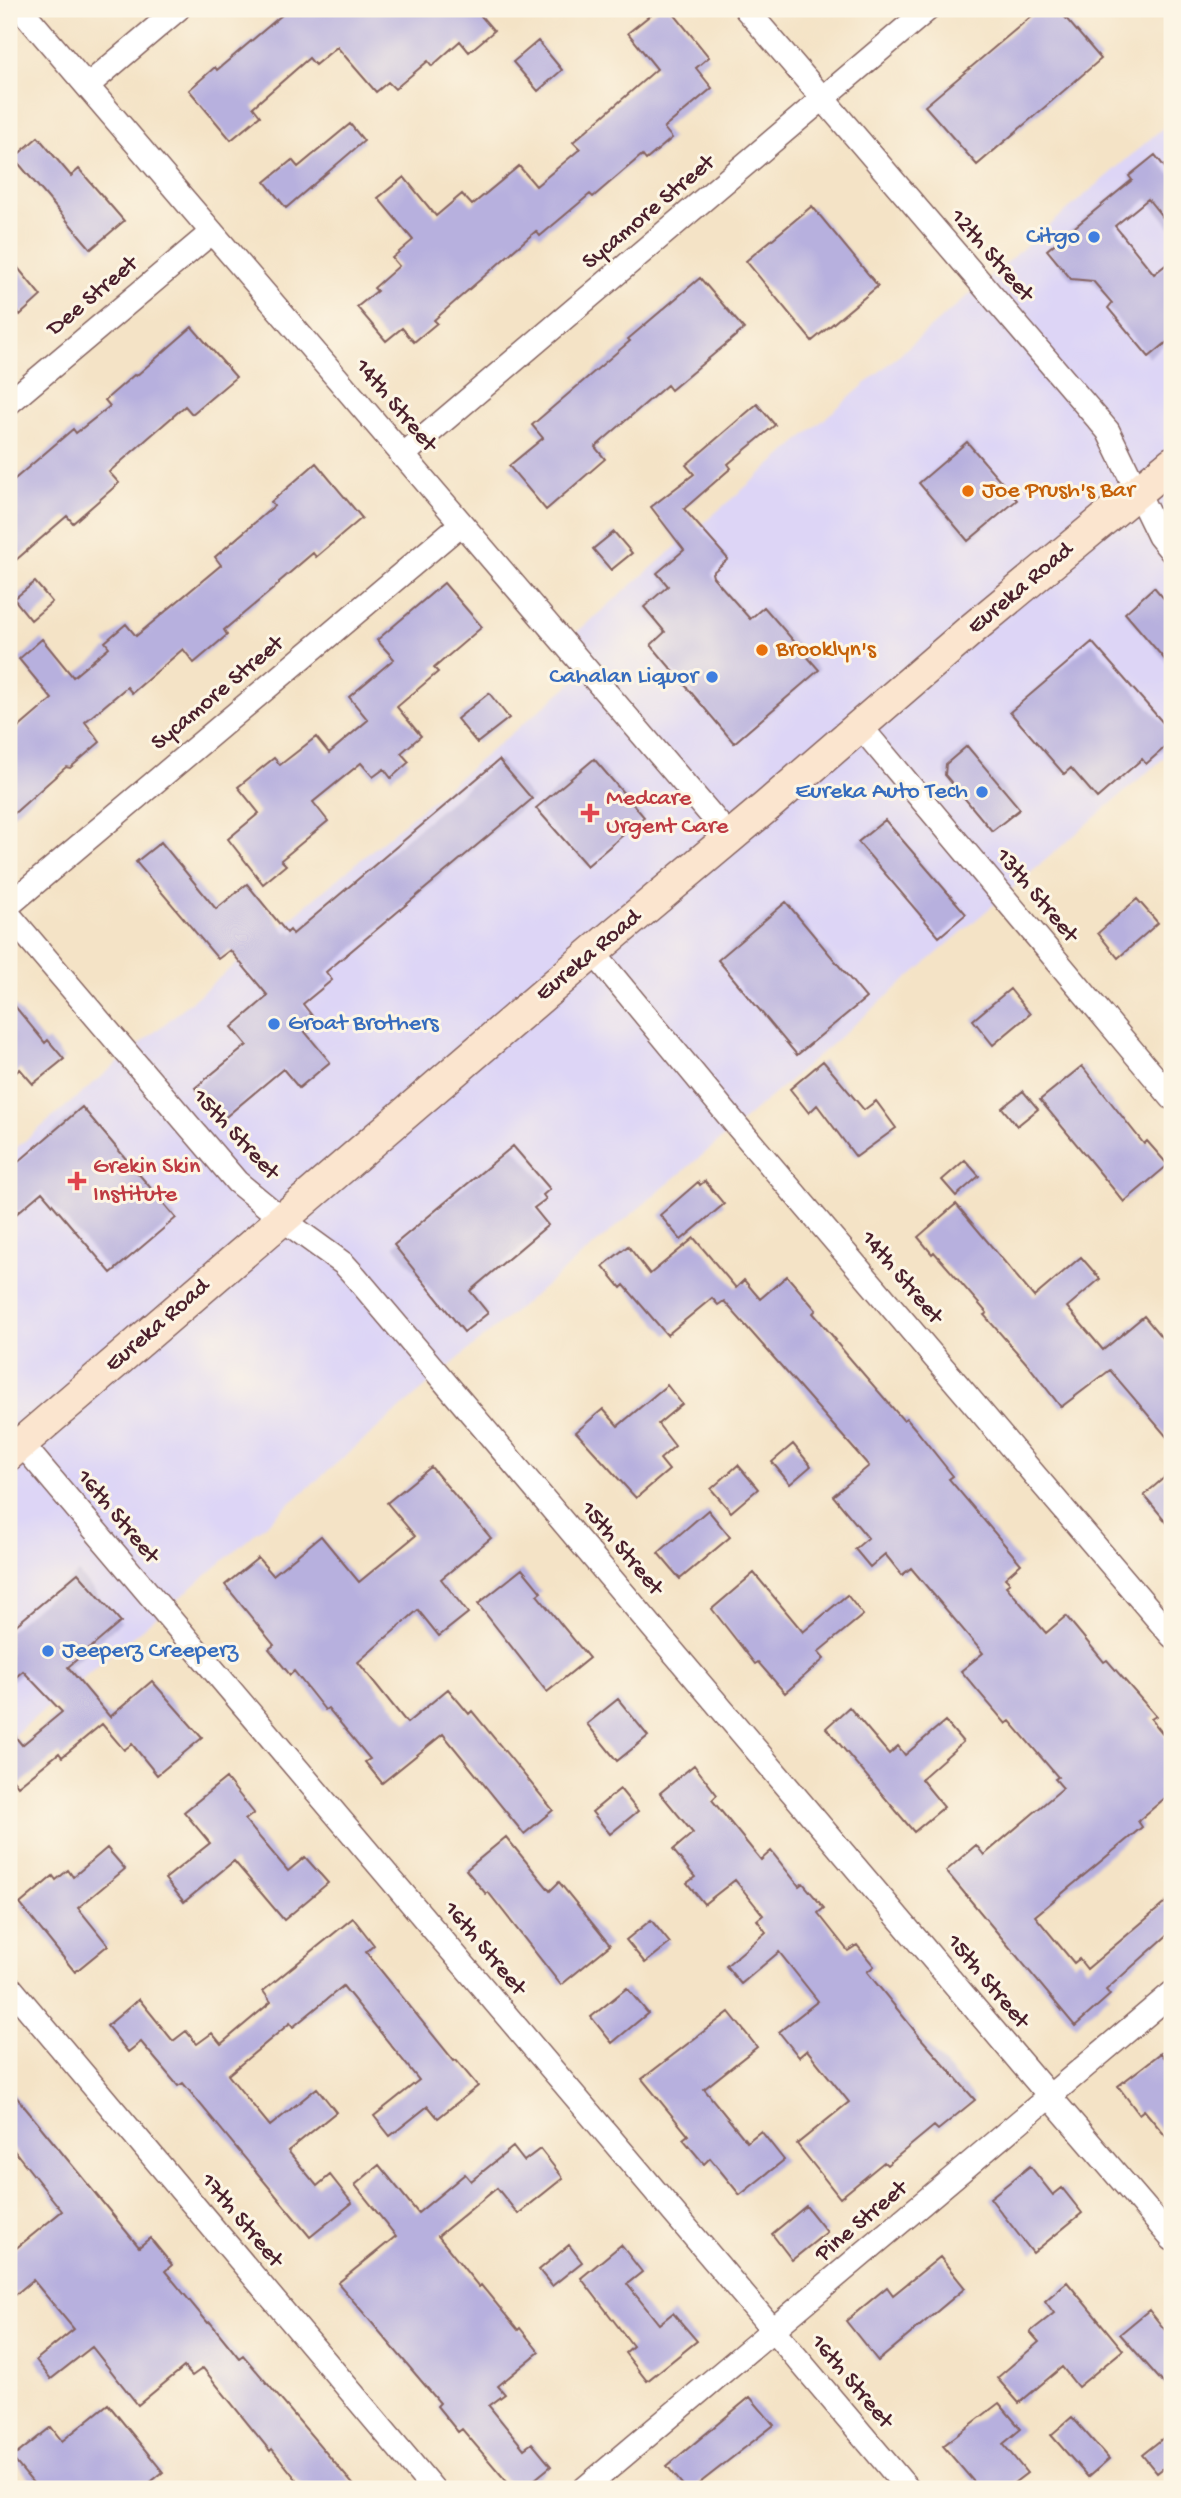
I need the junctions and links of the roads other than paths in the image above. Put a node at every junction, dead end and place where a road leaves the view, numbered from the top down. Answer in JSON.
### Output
{"nodes":[{"id":1,"x":21,"y":9,"type":"edge"},
{"id":2,"x":178,"y":9,"type":"edge"},
{"id":3,"x":746,"y":9,"type":"edge"},
{"id":4,"x":928,"y":9,"type":"edge"},
{"id":5,"x":87,"y":86,"type":"junction"},
{"id":6,"x":823,"y":100,"type":"junction"},
{"id":7,"x":212,"y":232,"type":"junction"},
{"id":8,"x":9,"y":403,"type":"edge"},
{"id":9,"x":402,"y":456,"type":"junction"},
{"id":10,"x":1172,"y":463,"type":"edge"},
{"id":11,"x":1136,"y":492,"type":"junction"},
{"id":12,"x":461,"y":524,"type":"junction"},
{"id":13,"x":1172,"y":552,"type":"edge"},
{"id":14,"x":860,"y":726,"type":"junction"},
{"id":15,"x":730,"y":837,"type":"junction"},
{"id":16,"x":9,"y":905,"type":"edge"},
{"id":17,"x":9,"y":915,"type":"edge"},
{"id":18,"x":593,"y":952,"type":"junction"},
{"id":19,"x":1172,"y":1098,"type":"edge"},
{"id":20,"x":282,"y":1219,"type":"junction"},
{"id":21,"x":15,"y":1449,"type":"edge"},
{"id":22,"x":1172,"y":1636,"type":"edge"},
{"id":23,"x":9,"y":1986,"type":"edge"},
{"id":24,"x":1172,"y":1993,"type":"edge"},
{"id":25,"x":1050,"y":2097,"type":"junction"},
{"id":26,"x":1172,"y":2239,"type":"edge"},
{"id":27,"x":774,"y":2331,"type":"junction"},
{"id":28,"x":433,"y":2489,"type":"edge"},
{"id":29,"x":584,"y":2489,"type":"edge"},
{"id":30,"x":908,"y":2489,"type":"edge"}],
"edges":[{"from":1,"to":5,"type":"street","name":"14th Street"},
{"from":2,"to":5,"type":"street"},
{"from":3,"to":6,"type":"street","name":"12th Street"},
{"from":4,"to":6,"type":"street","name":"Sycamore Street"},
{"from":5,"to":7,"type":"street","name":"14th Street"},
{"from":6,"to":9,"type":"street","name":"Sycamore Street"},
{"from":6,"to":11,"type":"street","name":"12th Street"},
{"from":7,"to":8,"type":"street","name":"Dee Street"},
{"from":7,"to":9,"type":"street","name":"14th Street"},
{"from":9,"to":12,"type":"street","name":"14th Street"},
{"from":10,"to":11,"type":"main road","name":"Eureka Road"},
{"from":11,"to":13,"type":"street","name":"12th Street"},
{"from":11,"to":14,"type":"main road","name":"Eureka Road"},
{"from":12,"to":15,"type":"street","name":"14th Street"},
{"from":12,"to":16,"type":"street","name":"Sycamore Street"},
{"from":14,"to":15,"type":"main road","name":"Eureka Road"},
{"from":14,"to":19,"type":"street","name":"13th Street"},
{"from":15,"to":18,"type":"main road","name":"Eureka Road"},
{"from":17,"to":20,"type":"street","name":"15th Street"},
{"from":18,"to":20,"type":"main road","name":"Eureka Road"},
{"from":18,"to":22,"type":"street","name":"14th Street"},
{"from":20,"to":21,"type":"main road","name":"Eureka Road"},
{"from":20,"to":25,"type":"street","name":"15th Street"},
{"from":21,"to":27,"type":"street","name":"16th Street"},
{"from":23,"to":28,"type":"street","name":"17th Street"},
{"from":24,"to":25,"type":"street","name":"Pine Street"},
{"from":25,"to":26,"type":"street","name":"15th Street"},
{"from":25,"to":27,"type":"street","name":"Pine Street"},
{"from":27,"to":29,"type":"street","name":"Pine Street"},
{"from":27,"to":30,"type":"street","name":"16th Street"}]}
